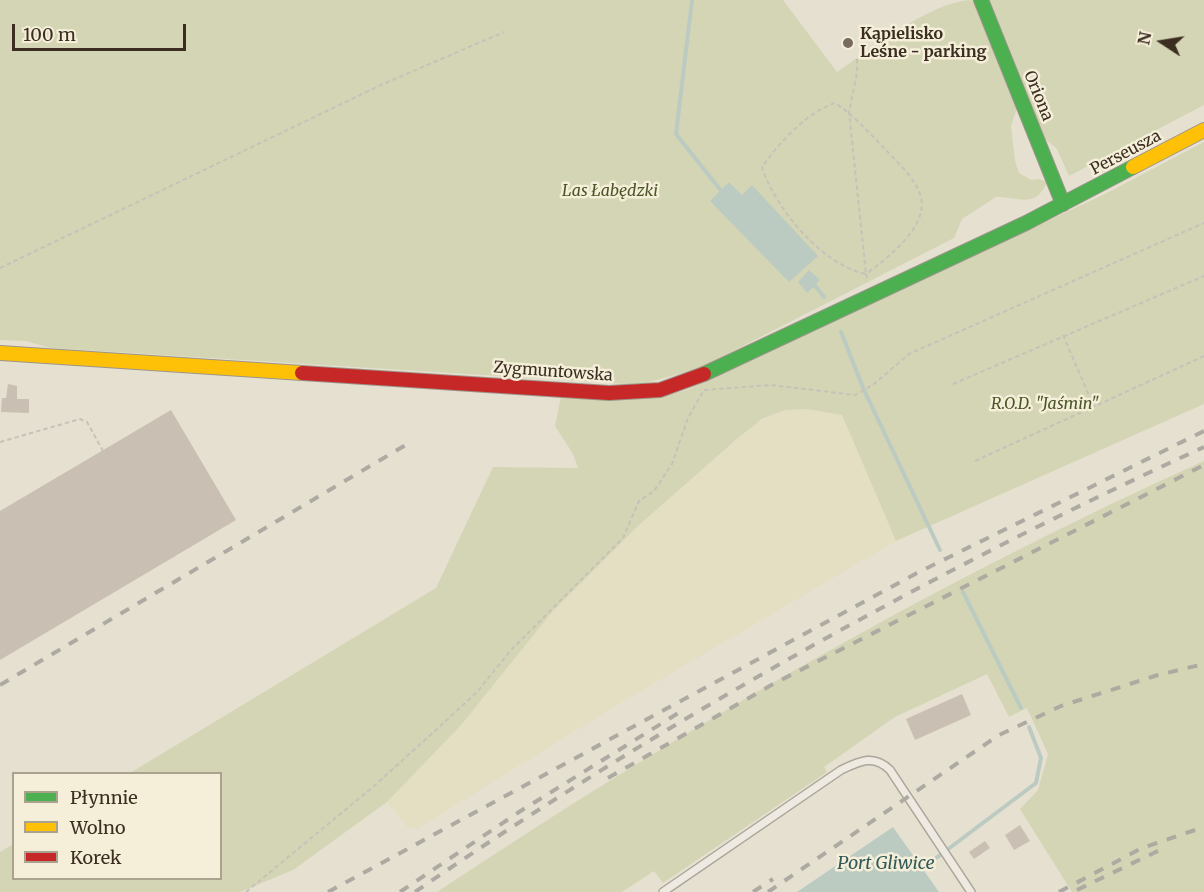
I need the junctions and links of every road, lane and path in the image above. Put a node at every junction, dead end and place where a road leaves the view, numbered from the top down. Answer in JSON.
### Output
{"nodes":[{"id":1,"x":981,"y":0,"type":"edge"},
{"id":2,"x":504,"y":32,"type":"dead end"},
{"id":3,"x":857,"y":59,"type":"dead end"},
{"id":4,"x":849,"y":112,"type":"junction"},
{"id":5,"x":1204,"y":130,"type":"edge"},
{"id":6,"x":1063,"y":204,"type":"junction"},
{"id":7,"x":1203,"y":223,"type":"edge"},
{"id":8,"x":1204,"y":227,"type":"edge"},
{"id":9,"x":0,"y":268,"type":"edge"},
{"id":10,"x":866,"y":274,"type":"junction"},
{"id":11,"x":1204,"y":276,"type":"edge"},
{"id":12,"x":870,"y":286,"type":"dead end"},
{"id":13,"x":1063,"y":335,"type":"junction"},
{"id":14,"x":0,"y":353,"type":"edge"},
{"id":15,"x":1204,"y":356,"type":"edge"},
{"id":16,"x":953,"y":384,"type":"dead end"},
{"id":17,"x":1094,"y":407,"type":"junction"},
{"id":18,"x":0,"y":442,"type":"edge"},
{"id":19,"x":103,"y":451,"type":"dead end"},
{"id":20,"x":975,"y":461,"type":"dead end"},
{"id":21,"x":246,"y":892,"type":"edge"},
{"id":22,"x":663,"y":892,"type":"edge"},
{"id":23,"x":971,"y":892,"type":"edge"}],
"edges":[{"from":1,"to":6,"type":"street","name":"Oriona"},
{"from":2,"to":9,"type":"path"},
{"from":3,"to":4,"type":"path"},
{"from":4,"to":10,"type":"path"},
{"from":4,"to":10,"type":"path"},
{"from":4,"to":10,"type":"path"},
{"from":5,"to":6,"type":"street","name":"Perseusza"},
{"from":6,"to":14,"type":"street","name":"Zygmuntowska"},
{"from":7,"to":8,"type":"path"},
{"from":7,"to":21,"type":"path"},
{"from":10,"to":12,"type":"path"},
{"from":11,"to":13,"type":"path"},
{"from":13,"to":16,"type":"path"},
{"from":13,"to":17,"type":"path"},
{"from":15,"to":17,"type":"path"},
{"from":17,"to":20,"type":"path"},
{"from":18,"to":19,"type":"path"},
{"from":22,"to":23,"type":"lane"}]}
